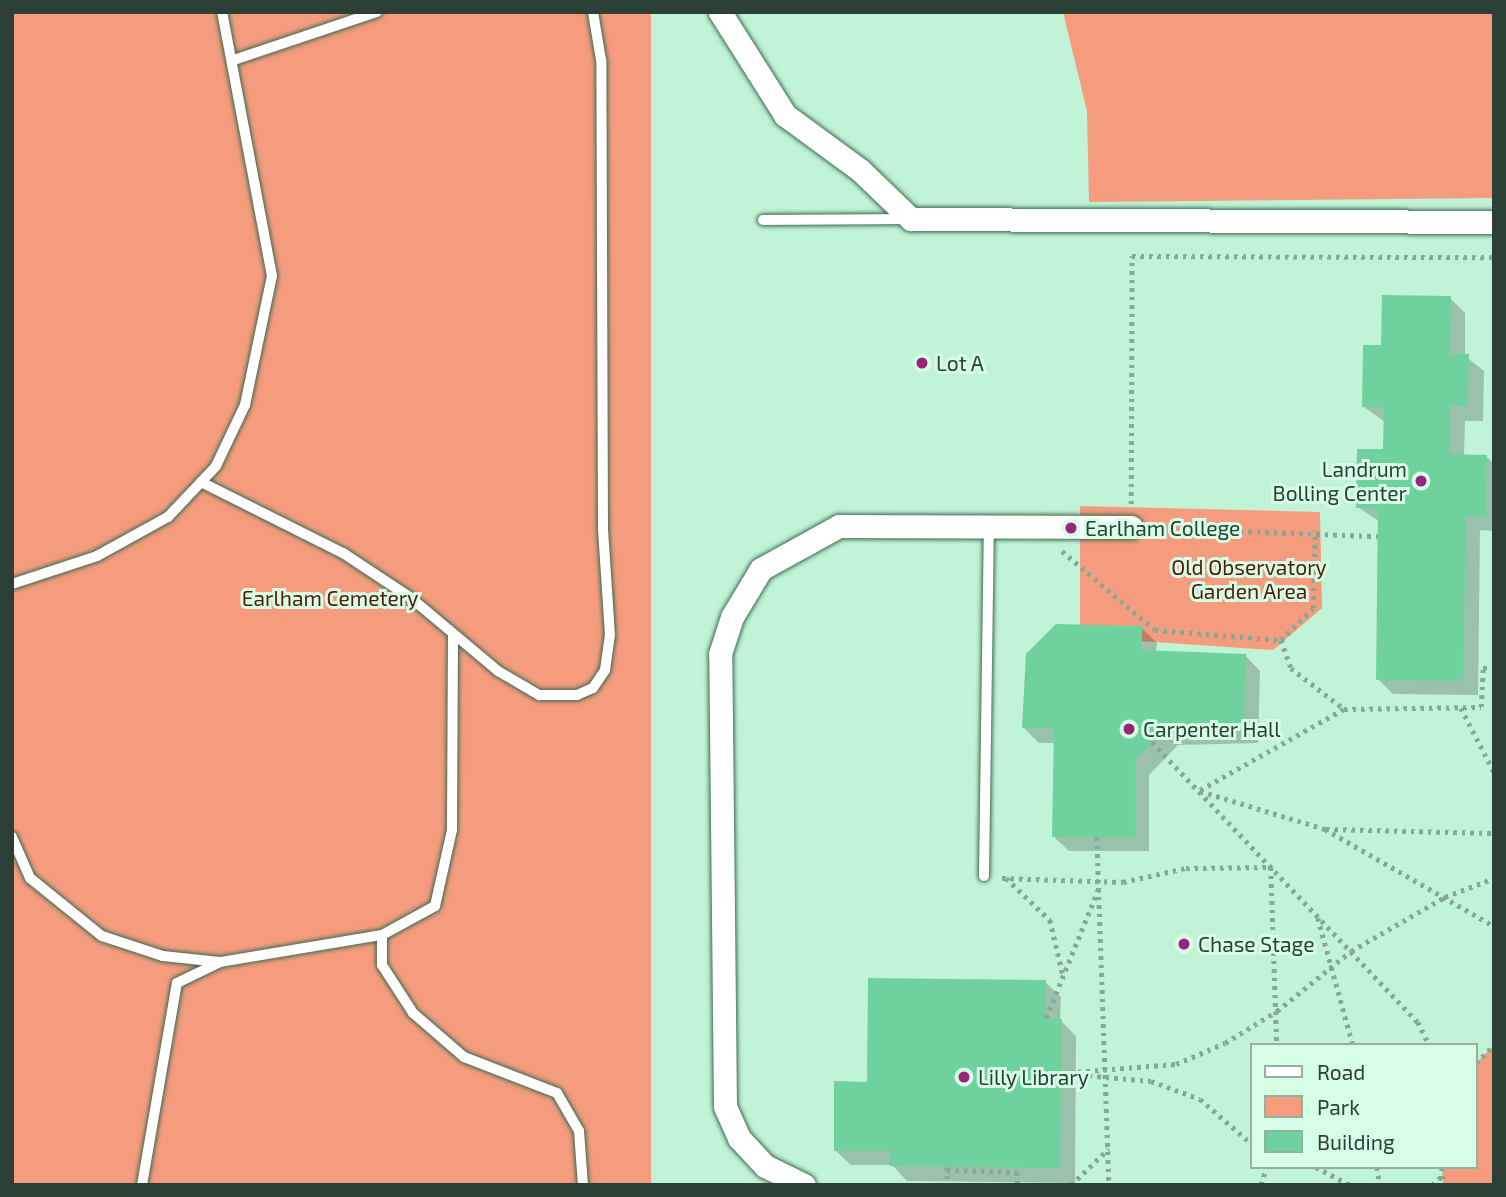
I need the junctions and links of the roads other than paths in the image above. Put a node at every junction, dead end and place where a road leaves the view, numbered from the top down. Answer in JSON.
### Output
{"nodes":[{"id":1,"x":222,"y":12,"type":"edge"},
{"id":2,"x":377,"y":12,"type":"edge"},
{"id":3,"x":593,"y":12,"type":"edge"},
{"id":4,"x":720,"y":12,"type":"edge"},
{"id":5,"x":234,"y":60,"type":"junction"},
{"id":6,"x":911,"y":219,"type":"junction"},
{"id":7,"x":762,"y":220,"type":"dead end"},
{"id":8,"x":1494,"y":222,"type":"edge"},
{"id":9,"x":201,"y":482,"type":"junction"},
{"id":10,"x":989,"y":526,"type":"junction"},
{"id":11,"x":1131,"y":527,"type":"road end"},
{"id":12,"x":12,"y":584,"type":"edge"},
{"id":13,"x":453,"y":634,"type":"junction"},
{"id":14,"x":12,"y":837,"type":"edge"},
{"id":15,"x":984,"y":876,"type":"road end"},
{"id":16,"x":382,"y":935,"type":"junction"},
{"id":17,"x":220,"y":962,"type":"junction"},
{"id":18,"x":142,"y":1185,"type":"edge"},
{"id":19,"x":583,"y":1185,"type":"edge"},
{"id":20,"x":804,"y":1185,"type":"edge"}],
"edges":[{"from":1,"to":5,"type":"lane"},
{"from":2,"to":5,"type":"lane"},
{"from":3,"to":13,"type":"lane"},
{"from":4,"to":6,"type":"street"},
{"from":5,"to":9,"type":"lane"},
{"from":6,"to":7,"type":"lane"},
{"from":6,"to":8,"type":"street"},
{"from":9,"to":12,"type":"lane"},
{"from":9,"to":13,"type":"lane"},
{"from":10,"to":11,"type":"street"},
{"from":10,"to":15,"type":"lane"},
{"from":10,"to":20,"type":"street"},
{"from":13,"to":16,"type":"lane"},
{"from":14,"to":17,"type":"lane"},
{"from":16,"to":17,"type":"lane"},
{"from":16,"to":19,"type":"lane"},
{"from":17,"to":18,"type":"lane"}]}
